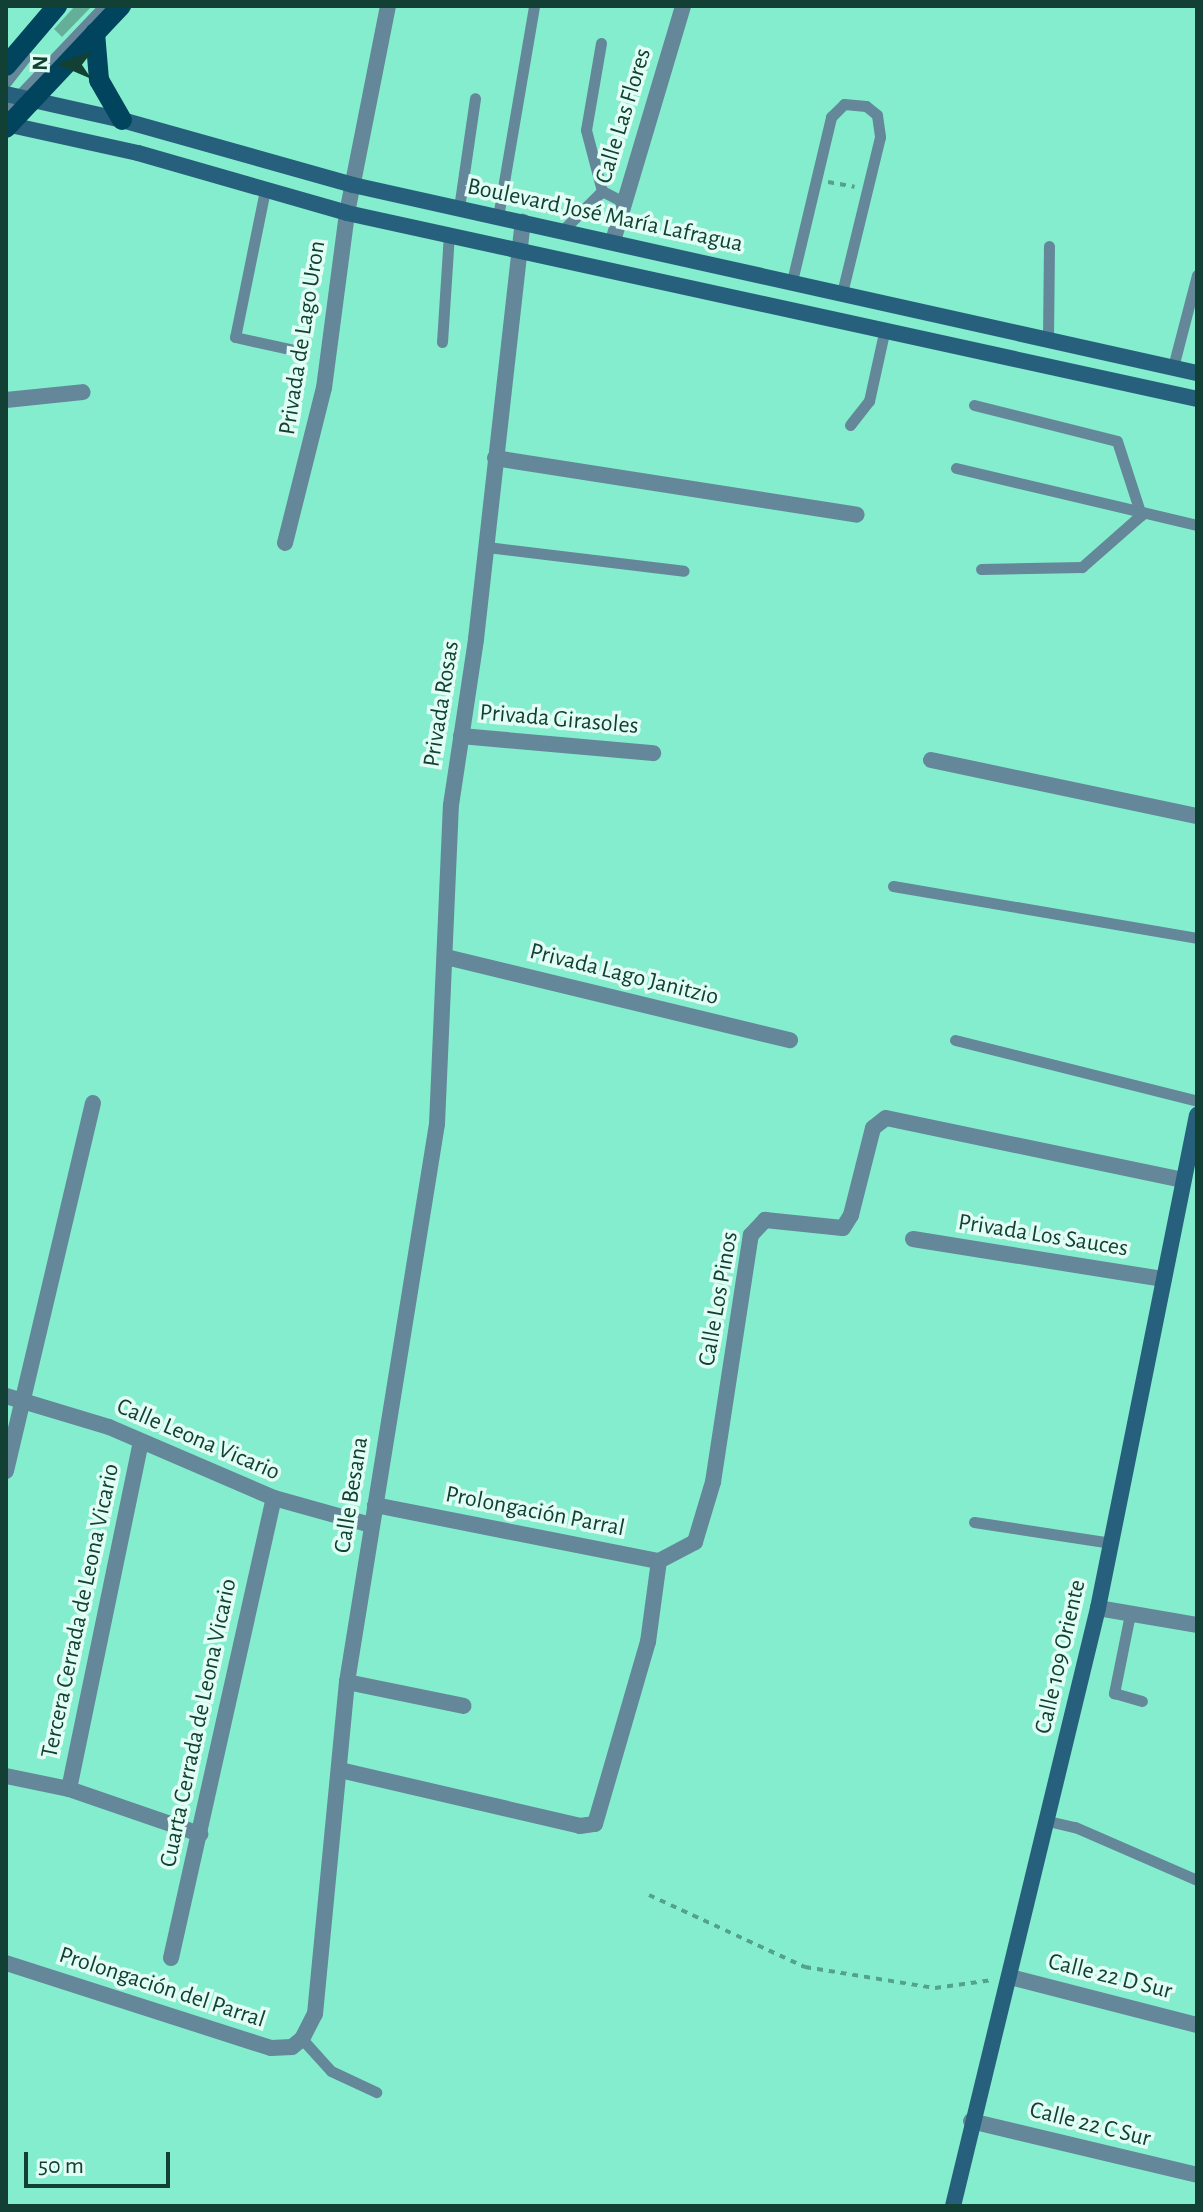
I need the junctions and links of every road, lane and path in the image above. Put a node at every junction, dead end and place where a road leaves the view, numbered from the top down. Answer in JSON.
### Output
{"nodes":[{"id":1,"x":57,"y":6,"type":"edge"},
{"id":2,"x":70,"y":6,"type":"edge"},
{"id":3,"x":104,"y":6,"type":"edge"},
{"id":4,"x":121,"y":6,"type":"edge"},
{"id":5,"x":388,"y":6,"type":"edge"},
{"id":6,"x":534,"y":6,"type":"edge"},
{"id":7,"x":683,"y":6,"type":"edge"},
{"id":8,"x":95,"y":33,"type":"junction"},
{"id":9,"x":601,"y":43,"type":"dead end"},
{"id":10,"x":6,"y":66,"type":"edge"},
{"id":11,"x":6,"y":82,"type":"edge"},
{"id":12,"x":475,"y":98,"type":"dead end"},
{"id":13,"x":12,"y":111,"type":"edge"},
{"id":14,"x":122,"y":120,"type":"junction"},
{"id":15,"x":818,"y":180,"type":"junction"},
{"id":16,"x":353,"y":185,"type":"junction"},
{"id":17,"x":867,"y":189,"type":"junction"},
{"id":18,"x":265,"y":190,"type":"junction"},
{"id":19,"x":602,"y":191,"type":"junction"},
{"id":20,"x":624,"y":202,"type":"junction"},
{"id":21,"x":459,"y":208,"type":"junction"},
{"id":22,"x":347,"y":213,"type":"junction"},
{"id":23,"x":498,"y":217,"type":"junction"},
{"id":24,"x":523,"y":222,"type":"junction"},
{"id":25,"x":563,"y":230,"type":"junction"},
{"id":26,"x":449,"y":235,"type":"junction"},
{"id":27,"x":613,"y":241,"type":"junction"},
{"id":28,"x":1049,"y":246,"type":"dead end"},
{"id":29,"x":520,"y":249,"type":"junction"},
{"id":30,"x":1197,"y":275,"type":"edge"},
{"id":31,"x":792,"y":281,"type":"junction"},
{"id":32,"x":842,"y":293,"type":"junction"},
{"id":33,"x":885,"y":328,"type":"junction"},
{"id":34,"x":1048,"y":339,"type":"junction"},
{"id":35,"x":442,"y":342,"type":"dead end"},
{"id":36,"x":294,"y":350,"type":"dead end"},
{"id":37,"x":1173,"y":367,"type":"junction"},
{"id":38,"x":1197,"y":373,"type":"edge"},
{"id":39,"x":83,"y":392,"type":"dead end"},
{"id":40,"x":1197,"y":399,"type":"edge"},
{"id":41,"x":6,"y":400,"type":"edge"},
{"id":42,"x":974,"y":405,"type":"dead end"},
{"id":43,"x":850,"y":425,"type":"dead end"},
{"id":44,"x":495,"y":458,"type":"junction"},
{"id":45,"x":956,"y":468,"type":"dead end"},
{"id":46,"x":857,"y":515,"type":"dead end"},
{"id":47,"x":1141,"y":515,"type":"junction"},
{"id":48,"x":1197,"y":525,"type":"edge"},
{"id":49,"x":285,"y":543,"type":"dead end"},
{"id":50,"x":487,"y":547,"type":"junction"},
{"id":51,"x":981,"y":569,"type":"dead end"},
{"id":52,"x":684,"y":571,"type":"dead end"},
{"id":53,"x":461,"y":736,"type":"junction"},
{"id":54,"x":653,"y":753,"type":"dead end"},
{"id":55,"x":931,"y":760,"type":"dead end"},
{"id":56,"x":1197,"y":816,"type":"edge"},
{"id":57,"x":893,"y":886,"type":"dead end"},
{"id":58,"x":1197,"y":938,"type":"edge"},
{"id":59,"x":446,"y":957,"type":"junction"},
{"id":60,"x":790,"y":1040,"type":"dead end"},
{"id":61,"x":955,"y":1040,"type":"dead end"},
{"id":62,"x":1197,"y":1101,"type":"edge"},
{"id":63,"x":93,"y":1103,"type":"dead end"},
{"id":64,"x":1197,"y":1115,"type":"edge"},
{"id":65,"x":1184,"y":1180,"type":"junction"},
{"id":66,"x":913,"y":1239,"type":"dead end"},
{"id":67,"x":1164,"y":1279,"type":"junction"},
{"id":68,"x":6,"y":1396,"type":"edge"},
{"id":69,"x":24,"y":1401,"type":"junction"},
{"id":70,"x":141,"y":1442,"type":"junction"},
{"id":71,"x":6,"y":1471,"type":"edge"},
{"id":72,"x":274,"y":1498,"type":"junction"},
{"id":73,"x":375,"y":1505,"type":"junction"},
{"id":74,"x":974,"y":1522,"type":"dead end"},
{"id":75,"x":371,"y":1525,"type":"junction"},
{"id":76,"x":1111,"y":1543,"type":"junction"},
{"id":77,"x":659,"y":1561,"type":"junction"},
{"id":78,"x":1098,"y":1608,"type":"junction"},
{"id":79,"x":1130,"y":1614,"type":"junction"},
{"id":80,"x":1197,"y":1625,"type":"edge"},
{"id":81,"x":347,"y":1682,"type":"junction"},
{"id":82,"x":1142,"y":1701,"type":"dead end"},
{"id":83,"x":464,"y":1706,"type":"dead end"},
{"id":84,"x":340,"y":1770,"type":"junction"},
{"id":85,"x":6,"y":1776,"type":"edge"},
{"id":86,"x":69,"y":1789,"type":"junction"},
{"id":87,"x":1048,"y":1821,"type":"junction"},
{"id":88,"x":200,"y":1834,"type":"junction"},
{"id":89,"x":1197,"y":1880,"type":"edge"},
{"id":90,"x":649,"y":1895,"type":"dead end"},
{"id":91,"x":171,"y":1958,"type":"dead end"},
{"id":92,"x":6,"y":1963,"type":"edge"},
{"id":93,"x":1010,"y":1977,"type":"junction"},
{"id":94,"x":1197,"y":2025,"type":"edge"},
{"id":95,"x":302,"y":2039,"type":"junction"},
{"id":96,"x":376,"y":2092,"type":"dead end"},
{"id":97,"x":971,"y":2121,"type":"junction"},
{"id":98,"x":1197,"y":2175,"type":"edge"},
{"id":99,"x":953,"y":2206,"type":"edge"}],
"edges":[{"from":1,"to":10,"type":"main road"},
{"from":2,"to":11,"type":"lane"},
{"from":3,"to":13,"type":"lane"},
{"from":4,"to":8,"type":"main road"},
{"from":5,"to":16,"type":"street","name":"Privada de Lago Uron"},
{"from":6,"to":23,"type":"lane"},
{"from":7,"to":20,"type":"street","name":"Calle Las Flores"},
{"from":8,"to":13,"type":"main road"},
{"from":8,"to":14,"type":"main road"},
{"from":9,"to":19,"type":"lane"},
{"from":12,"to":21,"type":"lane"},
{"from":13,"to":14,"type":"main road","name":"Boulevard José María Lafragua"},
{"from":13,"to":18,"type":"main road","name":"Boulevard José María Lafragua"},
{"from":14,"to":16,"type":"main road","name":"Boulevard José María Lafragua"},
{"from":15,"to":17,"type":"path"},
{"from":15,"to":17,"type":"lane"},
{"from":15,"to":31,"type":"lane"},
{"from":16,"to":21,"type":"main road","name":"Boulevard José María Lafragua"},
{"from":16,"to":22,"type":"street","name":"Privada de Lago Uron"},
{"from":17,"to":32,"type":"lane"},
{"from":18,"to":22,"type":"main road","name":"Boulevard José María Lafragua"},
{"from":18,"to":36,"type":"lane"},
{"from":19,"to":20,"type":"lane"},
{"from":19,"to":25,"type":"lane"},
{"from":20,"to":27,"type":"street","name":"Calle Las Flores"},
{"from":21,"to":23,"type":"main road","name":"Boulevard José María Lafragua"},
{"from":22,"to":26,"type":"main road","name":"Boulevard José María Lafragua"},
{"from":22,"to":49,"type":"street","name":"Privada de Lago Uron"},
{"from":23,"to":24,"type":"main road","name":"Boulevard José María Lafragua"},
{"from":24,"to":25,"type":"main road","name":"Boulevard José María Lafragua"},
{"from":24,"to":29,"type":"street","name":"Privada Rosas"},
{"from":25,"to":27,"type":"main road","name":"Boulevard José María Lafragua"},
{"from":26,"to":29,"type":"main road","name":"Boulevard José María Lafragua"},
{"from":26,"to":35,"type":"lane"},
{"from":27,"to":31,"type":"main road","name":"Boulevard José María Lafragua"},
{"from":28,"to":34,"type":"lane"},
{"from":29,"to":33,"type":"main road","name":"Boulevard José María Lafragua"},
{"from":29,"to":44,"type":"street","name":"Privada Rosas"},
{"from":30,"to":37,"type":"lane"},
{"from":31,"to":32,"type":"main road","name":"Boulevard José María Lafragua"},
{"from":32,"to":34,"type":"main road","name":"Boulevard José María Lafragua"},
{"from":33,"to":40,"type":"main road","name":"Boulevard José María Lafragua"},
{"from":33,"to":43,"type":"lane"},
{"from":34,"to":37,"type":"main road","name":"Boulevard José María Lafragua"},
{"from":37,"to":38,"type":"main road","name":"Boulevard José María Lafragua"},
{"from":39,"to":41,"type":"street"},
{"from":42,"to":47,"type":"lane"},
{"from":44,"to":46,"type":"street"},
{"from":44,"to":50,"type":"street","name":"Privada Rosas"},
{"from":45,"to":47,"type":"lane"},
{"from":47,"to":48,"type":"lane"},
{"from":47,"to":51,"type":"lane"},
{"from":50,"to":52,"type":"lane"},
{"from":50,"to":53,"type":"street","name":"Privada Rosas"},
{"from":53,"to":54,"type":"street","name":"Privada Girasoles"},
{"from":53,"to":59,"type":"street","name":"Privada Rosas"},
{"from":55,"to":56,"type":"street"},
{"from":57,"to":58,"type":"lane"},
{"from":59,"to":60,"type":"street","name":"Privada Lago Janitzio"},
{"from":59,"to":73,"type":"street","name":"Calle Besana"},
{"from":61,"to":62,"type":"lane"},
{"from":63,"to":69,"type":"street"},
{"from":64,"to":65,"type":"main road","name":"Calle 109 Oriente"},
{"from":65,"to":67,"type":"main road","name":"Calle 109 Oriente"},
{"from":65,"to":77,"type":"street","name":"Calle Los Pinos"},
{"from":66,"to":67,"type":"street","name":"Privada Los Sauces"},
{"from":67,"to":76,"type":"main road","name":"Calle 109 Oriente"},
{"from":68,"to":69,"type":"street","name":"Calle Leona Vicario"},
{"from":69,"to":70,"type":"street","name":"Calle Leona Vicario"},
{"from":69,"to":71,"type":"street"},
{"from":70,"to":72,"type":"street","name":"Calle Leona Vicario"},
{"from":70,"to":86,"type":"street","name":"Tercera Cerrada de Leona Vicario"},
{"from":72,"to":75,"type":"street","name":"Calle Leona Vicario"},
{"from":72,"to":88,"type":"street","name":"Cuarta Cerrada de Leona Vicario"},
{"from":73,"to":75,"type":"street","name":"Calle Besana"},
{"from":73,"to":77,"type":"street","name":"Prolongación Parral"},
{"from":74,"to":76,"type":"lane"},
{"from":75,"to":81,"type":"street","name":"Calle Besana"},
{"from":76,"to":78,"type":"main road","name":"Calle 109 Oriente"},
{"from":77,"to":84,"type":"street"},
{"from":78,"to":79,"type":"street"},
{"from":78,"to":87,"type":"main road","name":"Calle 109 Oriente"},
{"from":79,"to":80,"type":"street"},
{"from":79,"to":82,"type":"lane"},
{"from":81,"to":83,"type":"street"},
{"from":81,"to":84,"type":"street","name":"Calle Besana"},
{"from":84,"to":95,"type":"street","name":"Calle Besana"},
{"from":85,"to":86,"type":"street"},
{"from":86,"to":88,"type":"street"},
{"from":87,"to":89,"type":"lane"},
{"from":87,"to":93,"type":"main road","name":"Calle 109 Oriente"},
{"from":88,"to":91,"type":"street","name":"Cuarta Cerrada de Leona Vicario"},
{"from":90,"to":93,"type":"path"},
{"from":92,"to":95,"type":"street","name":"Prolongación del Parral"},
{"from":93,"to":94,"type":"street","name":"Calle 22 D Sur"},
{"from":93,"to":97,"type":"main road","name":"Calle 109 Oriente"},
{"from":95,"to":96,"type":"lane"},
{"from":97,"to":98,"type":"street","name":"Calle 22 C Sur"},
{"from":97,"to":99,"type":"main road","name":"Calle 109 Oriente"}]}
